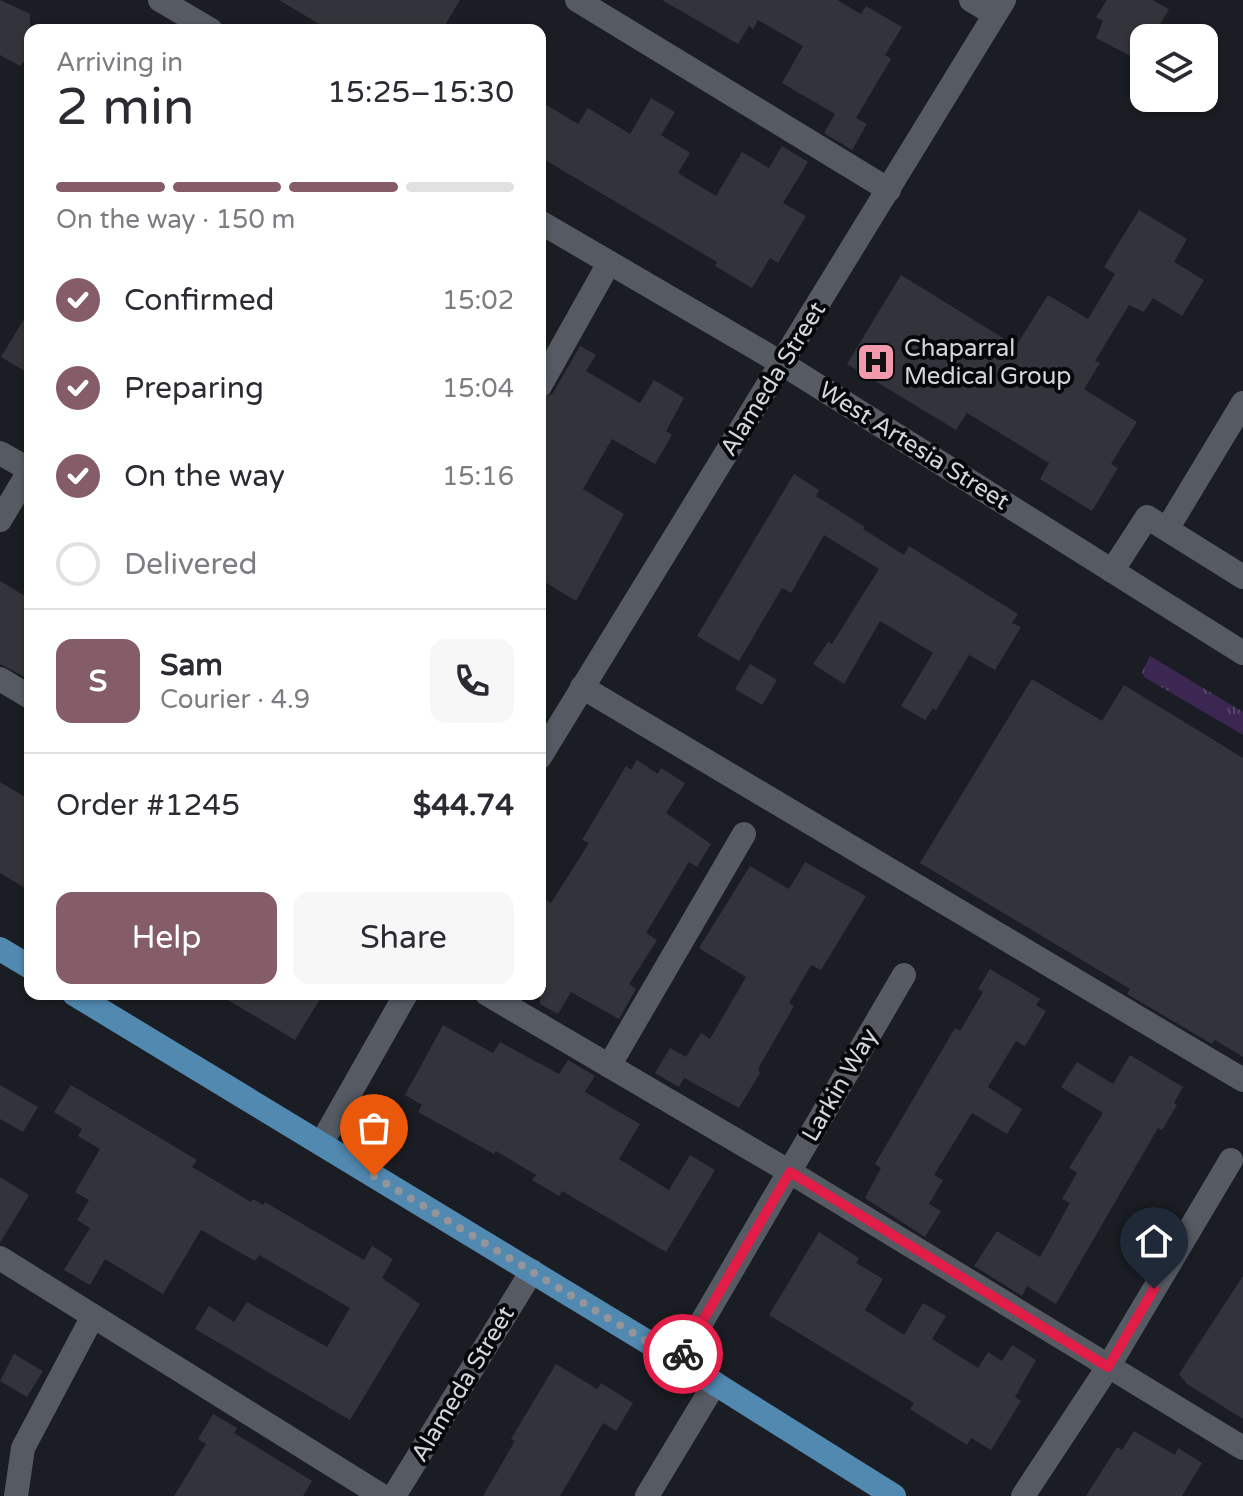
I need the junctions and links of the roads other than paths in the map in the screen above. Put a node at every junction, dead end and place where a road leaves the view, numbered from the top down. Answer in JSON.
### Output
{"nodes":[{"id":1,"x":160,"y":0,"type":"edge"},
{"id":2,"x":577,"y":0,"type":"edge"},
{"id":3,"x":971,"y":0,"type":"edge"},
{"id":4,"x":999,"y":7,"type":"edge"},
{"id":5,"x":201,"y":24,"type":"edge"},
{"id":6,"x":889,"y":190,"type":"junction"},
{"id":7,"x":546,"y":226,"type":"edge"},
{"id":8,"x":609,"y":263,"type":"junction"},
{"id":9,"x":783,"y":364,"type":"junction"},
{"id":10,"x":546,"y":375,"type":"edge"},
{"id":11,"x":1243,"y":403,"type":"edge"},
{"id":12,"x":0,"y":453,"type":"edge"},
{"id":13,"x":24,"y":467,"type":"edge"},
{"id":14,"x":24,"y":480,"type":"edge"},
{"id":15,"x":0,"y":520,"type":"edge"},
{"id":16,"x":1167,"y":529,"type":"junction"},
{"id":17,"x":1112,"y":571,"type":"junction"},
{"id":18,"x":1243,"y":577,"type":"edge"},
{"id":19,"x":1243,"y":653,"type":"edge"},
{"id":20,"x":0,"y":679,"type":"edge"},
{"id":21,"x":582,"y":687,"type":"junction"},
{"id":22,"x":24,"y":693,"type":"edge"},
{"id":23,"x":546,"y":747,"type":"edge"},
{"id":24,"x":744,"y":834,"type":"dead end"},
{"id":25,"x":0,"y":949,"type":"edge"},
{"id":26,"x":24,"y":963,"type":"edge"},
{"id":27,"x":904,"y":975,"type":"dead end"},
{"id":28,"x":84,"y":1000,"type":"edge"},
{"id":29,"x":403,"y":1000,"type":"edge"},
{"id":30,"x":497,"y":1000,"type":"edge"},
{"id":31,"x":609,"y":1066,"type":"junction"},
{"id":32,"x":1243,"y":1080,"type":"edge"},
{"id":33,"x":321,"y":1144,"type":"junction"},
{"id":34,"x":1231,"y":1160,"type":"dead end"},
{"id":35,"x":790,"y":1172,"type":"junction"},
{"id":36,"x":0,"y":1258,"type":"edge"},
{"id":37,"x":532,"y":1271,"type":"junction"},
{"id":38,"x":93,"y":1316,"type":"junction"},
{"id":39,"x":679,"y":1361,"type":"junction"},
{"id":40,"x":1108,"y":1367,"type":"junction"},
{"id":41,"x":715,"y":1383,"type":"junction"},
{"id":42,"x":1243,"y":1448,"type":"edge"},
{"id":43,"x":16,"y":1496,"type":"edge"},
{"id":44,"x":382,"y":1496,"type":"edge"},
{"id":45,"x":394,"y":1496,"type":"edge"},
{"id":46,"x":647,"y":1496,"type":"edge"},
{"id":47,"x":893,"y":1496,"type":"edge"},
{"id":48,"x":1023,"y":1496,"type":"edge"}],
"edges":[{"from":1,"to":5,"type":"street"},
{"from":2,"to":6,"type":"street"},
{"from":3,"to":4,"type":"street"},
{"from":4,"to":6,"type":"street","name":"Alameda Street"},
{"from":6,"to":9,"type":"street","name":"Alameda Street"},
{"from":7,"to":8,"type":"street","name":"West Artesia Street"},
{"from":8,"to":9,"type":"street","name":"West Artesia Street"},
{"from":8,"to":10,"type":"street"},
{"from":9,"to":17,"type":"street","name":"West Artesia Street"},
{"from":9,"to":21,"type":"street","name":"Alameda Street"},
{"from":11,"to":16,"type":"street"},
{"from":12,"to":13,"type":"street"},
{"from":14,"to":15,"type":"street"},
{"from":16,"to":17,"type":"street"},
{"from":16,"to":18,"type":"street"},
{"from":17,"to":19,"type":"street","name":"West Artesia Street"},
{"from":20,"to":22,"type":"street"},
{"from":21,"to":23,"type":"street","name":"Alameda Street"},
{"from":21,"to":32,"type":"street"},
{"from":24,"to":31,"type":"street"},
{"from":25,"to":26,"type":"main road"},
{"from":27,"to":35,"type":"street","name":"Larkin Way"},
{"from":28,"to":33,"type":"main road"},
{"from":29,"to":33,"type":"street"},
{"from":30,"to":31,"type":"street"},
{"from":31,"to":35,"type":"street"},
{"from":33,"to":37,"type":"main road"},
{"from":34,"to":40,"type":"street"},
{"from":35,"to":39,"type":"street","name":"Larkin Way"},
{"from":35,"to":40,"type":"street"},
{"from":36,"to":38,"type":"street"},
{"from":37,"to":39,"type":"main road"},
{"from":37,"to":45,"type":"street","name":"Alameda Street"},
{"from":38,"to":43,"type":"street"},
{"from":38,"to":44,"type":"street"},
{"from":39,"to":41,"type":"main road"},
{"from":40,"to":42,"type":"street"},
{"from":40,"to":48,"type":"street"},
{"from":41,"to":46,"type":"street"},
{"from":41,"to":47,"type":"main road"}]}
